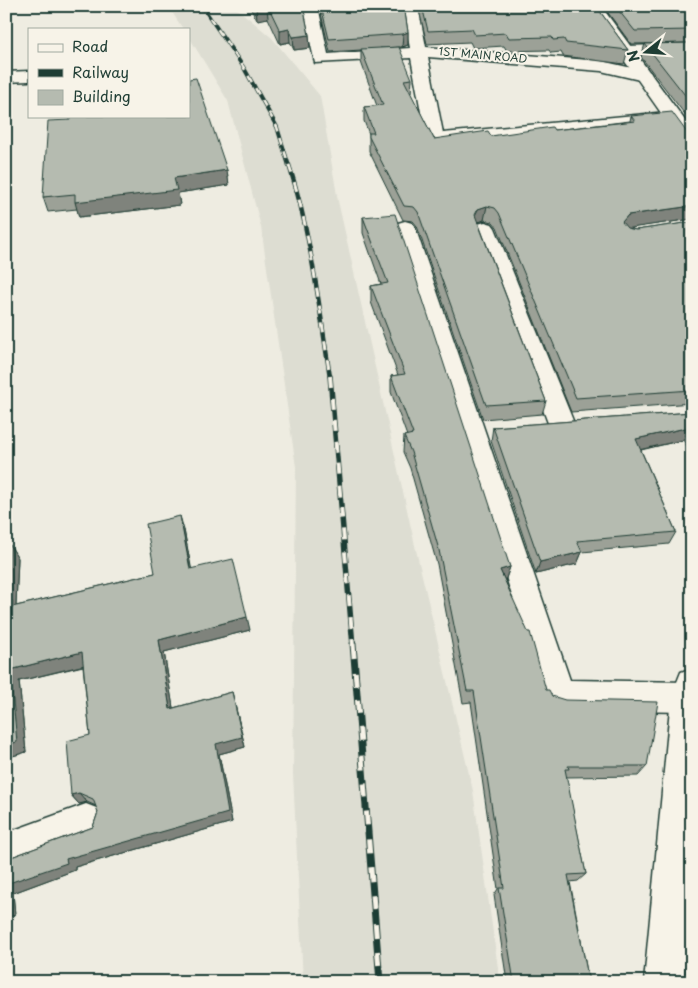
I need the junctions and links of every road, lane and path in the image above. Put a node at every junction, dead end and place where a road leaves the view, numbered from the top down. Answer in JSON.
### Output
{"nodes":[{"id":1,"x":310,"y":6,"type":"edge"},
{"id":2,"x":410,"y":6,"type":"edge"},
{"id":3,"x":593,"y":6,"type":"edge"},
{"id":4,"x":692,"y":49,"type":"edge"},
{"id":5,"x":419,"y":51,"type":"junction"},
{"id":6,"x":627,"y":51,"type":"junction"},
{"id":7,"x":28,"y":76,"type":"edge"},
{"id":8,"x":644,"y":76,"type":"junction"},
{"id":9,"x":6,"y":77,"type":"edge"},
{"id":10,"x":672,"y":117,"type":"junction"},
{"id":11,"x":692,"y":143,"type":"edge"},
{"id":12,"x":406,"y":227,"type":"dead end"},
{"id":13,"x":485,"y":228,"type":"dead end"},
{"id":14,"x":532,"y":425,"type":"edge"},
{"id":15,"x":689,"y":690,"type":"edge"},
{"id":16,"x":86,"y":822,"type":"dead end"},
{"id":17,"x":6,"y":851,"type":"edge"},
{"id":18,"x":664,"y":982,"type":"edge"}],
"edges":[{"from":1,"to":5,"type":"street","name":"1ST MAIN ROAD"},
{"from":2,"to":5,"type":"street"},
{"from":3,"to":6,"type":"street"},
{"from":4,"to":6,"type":"street"},
{"from":5,"to":8,"type":"street","name":"1ST MAIN ROAD"},
{"from":5,"to":10,"type":"street"},
{"from":6,"to":8,"type":"street"},
{"from":7,"to":9,"type":"street"},
{"from":8,"to":10,"type":"street"},
{"from":10,"to":11,"type":"street"},
{"from":12,"to":15,"type":"street"},
{"from":13,"to":14,"type":"street"},
{"from":15,"to":18,"type":"street"},
{"from":16,"to":17,"type":"street"}]}
